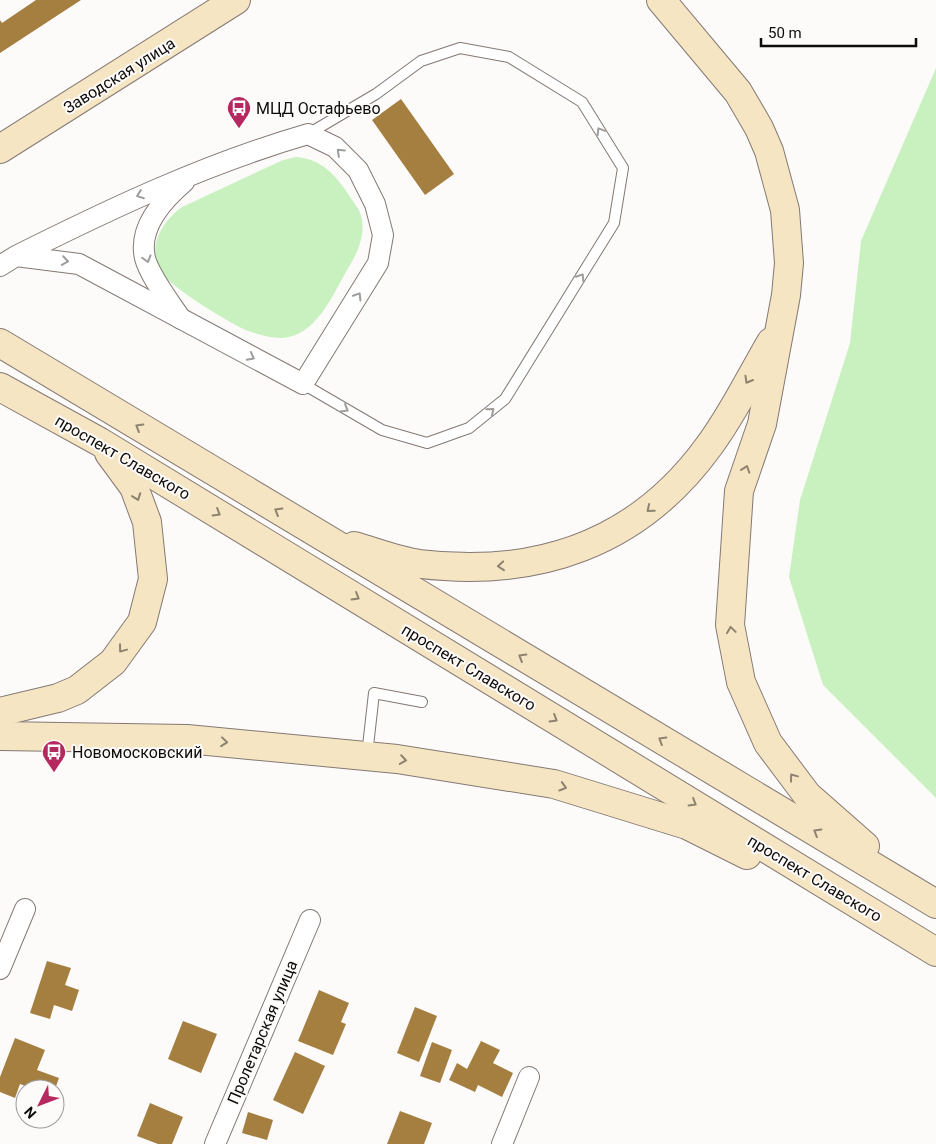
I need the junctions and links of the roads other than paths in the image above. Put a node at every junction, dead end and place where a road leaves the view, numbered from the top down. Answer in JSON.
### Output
{"nodes":[{"id":1,"x":236,"y":0,"type":"edge"},
{"id":2,"x":661,"y":0,"type":"edge"},
{"id":3,"x":308,"y":134,"type":"junction"},
{"id":4,"x":0,"y":148,"type":"edge"},
{"id":5,"x":191,"y":175,"type":"junction"},
{"id":6,"x":8,"y":261,"type":"edge"},
{"id":7,"x":181,"y":320,"type":"junction"},
{"id":8,"x":782,"y":323,"type":"junction"},
{"id":9,"x":0,"y":343,"type":"edge"},
{"id":10,"x":303,"y":384,"type":"junction"},
{"id":11,"x":0,"y":387,"type":"edge"},
{"id":12,"x":100,"y":442,"type":"junction"},
{"id":13,"x":320,"y":537,"type":"junction"},
{"id":14,"x":422,"y":702,"type":"dead end"},
{"id":15,"x":0,"y":712,"type":"edge"},
{"id":16,"x":0,"y":736,"type":"edge"},
{"id":17,"x":366,"y":756,"type":"junction"},
{"id":18,"x":927,"y":898,"type":"edge"},
{"id":19,"x":25,"y":909,"type":"dead end"},
{"id":20,"x":310,"y":920,"type":"dead end"},
{"id":21,"x":894,"y":926,"type":"junction"},
{"id":22,"x":936,"y":952,"type":"edge"},
{"id":23,"x":0,"y":969,"type":"edge"},
{"id":24,"x":529,"y":1077,"type":"dead end"},
{"id":25,"x":215,"y":1144,"type":"edge"},
{"id":26,"x":502,"y":1144,"type":"edge"}],
"edges":[{"from":1,"to":4,"type":"street","name":"Заводская улица"},
{"from":2,"to":8,"type":"street"},
{"from":3,"to":5,"type":"street"},
{"from":10,"to":3,"type":"street","one_way":true},
{"from":10,"to":3,"type":"lane","one_way":true},
{"from":5,"to":6,"type":"street","one_way":true},
{"from":5,"to":7,"type":"street","one_way":true},
{"from":6,"to":7,"type":"street","one_way":true},
{"from":7,"to":10,"type":"street","one_way":true},
{"from":8,"to":13,"type":"street","one_way":true},
{"from":18,"to":8,"type":"street","one_way":true},
{"from":13,"to":9,"type":"street","name":"проспект Славского","one_way":true},
{"from":11,"to":12,"type":"street","name":"проспект Славского"},
{"from":12,"to":15,"type":"street","one_way":true},
{"from":12,"to":21,"type":"street","name":"проспект Славского","one_way":true},
{"from":18,"to":13,"type":"street","name":"проспект Славского","one_way":true},
{"from":14,"to":17,"type":"lane"},
{"from":16,"to":17,"type":"street","one_way":true},
{"from":17,"to":21,"type":"street","one_way":true},
{"from":19,"to":23,"type":"street"},
{"from":20,"to":25,"type":"street","name":"Пролетарская улица"},
{"from":21,"to":22,"type":"street","name":"проспект Славского"},
{"from":24,"to":26,"type":"street"}]}
